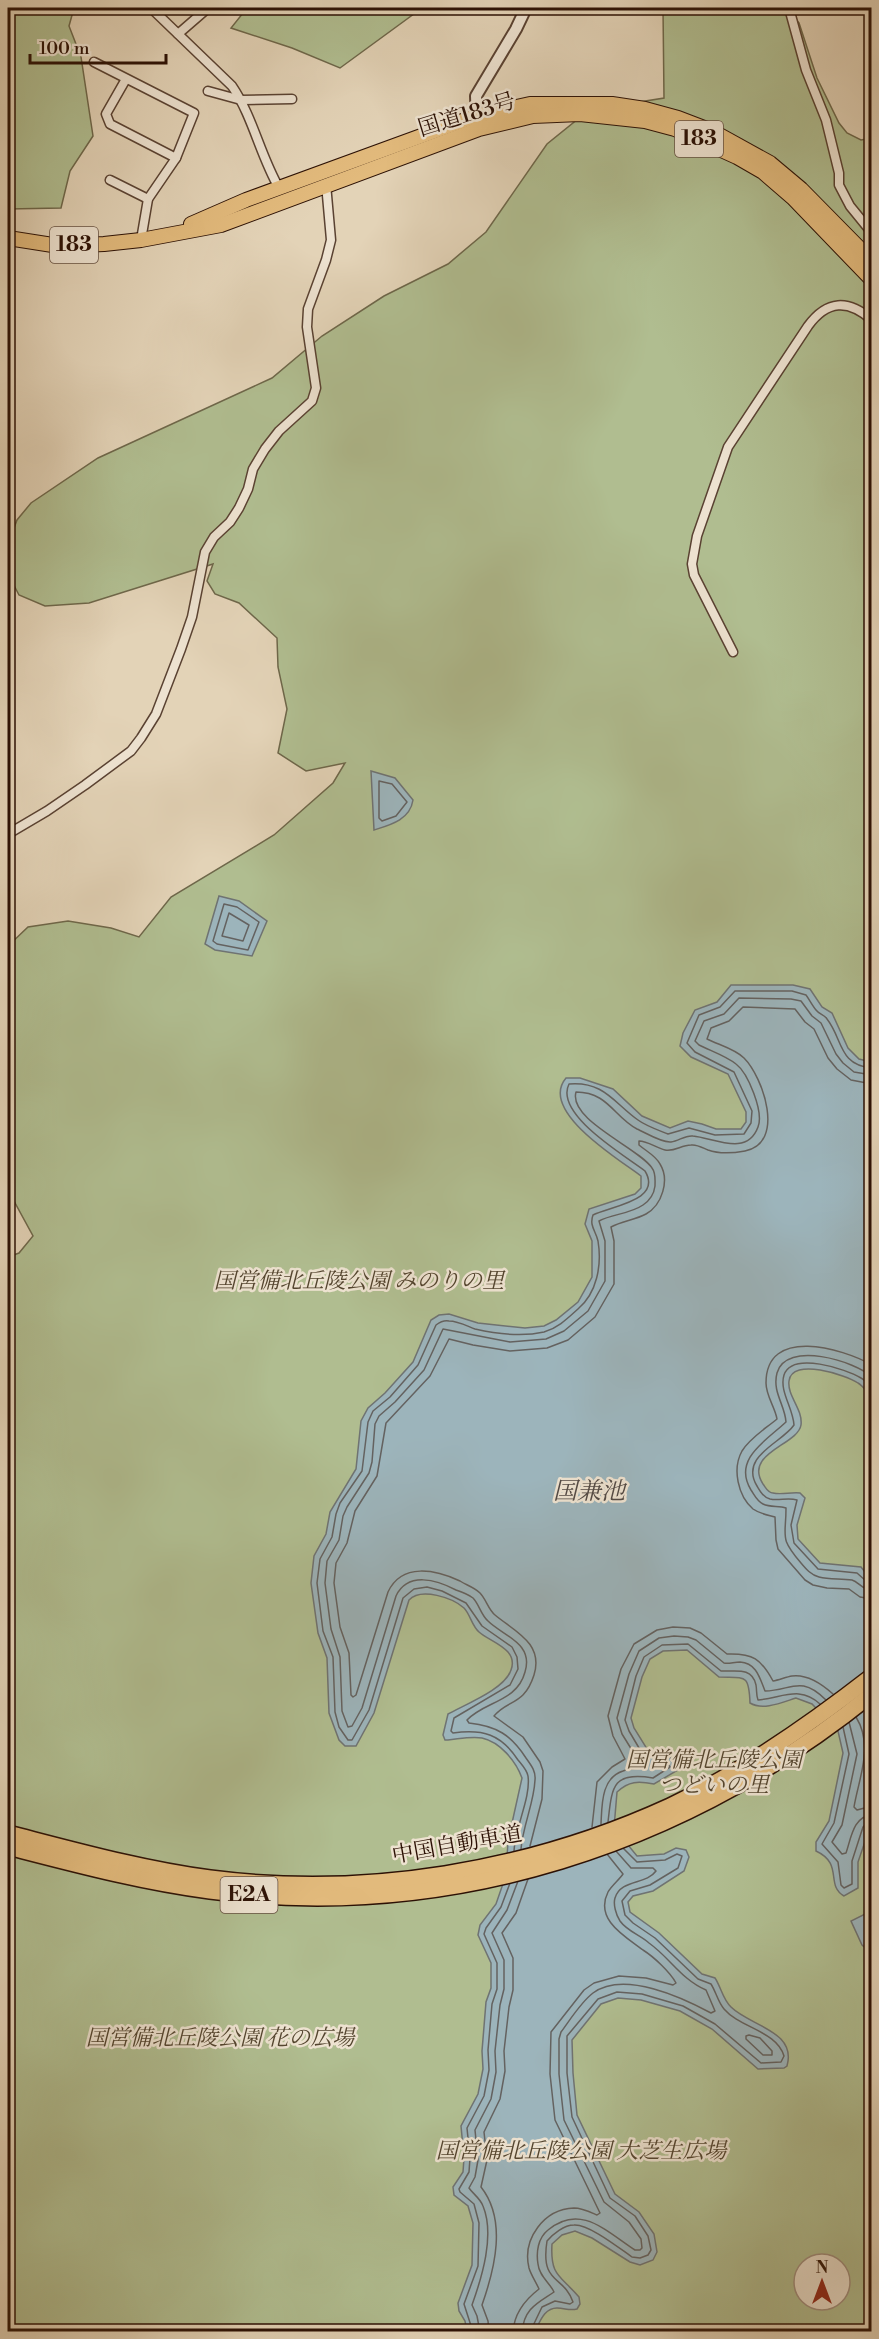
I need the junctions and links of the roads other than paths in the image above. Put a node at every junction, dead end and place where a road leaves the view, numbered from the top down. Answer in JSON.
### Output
{"nodes":[{"id":1,"x":151,"y":8,"type":"edge"},
{"id":2,"x":208,"y":8,"type":"edge"},
{"id":3,"x":526,"y":8,"type":"edge"},
{"id":4,"x":789,"y":8,"type":"edge"},
{"id":5,"x":178,"y":34,"type":"junction"},
{"id":6,"x":94,"y":62,"type":"dead end"},
{"id":7,"x":126,"y":79,"type":"junction"},
{"id":8,"x":208,"y":91,"type":"dead end"},
{"id":9,"x":292,"y":99,"type":"dead end"},
{"id":10,"x":241,"y":100,"type":"junction"},
{"id":11,"x":477,"y":122,"type":"junction"},
{"id":12,"x":176,"y":158,"type":"junction"},
{"id":13,"x":321,"y":172,"type":"junction"},
{"id":14,"x":110,"y":180,"type":"dead end"},
{"id":15,"x":327,"y":187,"type":"junction"},
{"id":16,"x":279,"y":188,"type":"junction"},
{"id":17,"x":148,"y":199,"type":"junction"},
{"id":18,"x":872,"y":232,"type":"edge"},
{"id":19,"x":8,"y":238,"type":"edge"},
{"id":20,"x":141,"y":240,"type":"junction"},
{"id":21,"x":872,"y":261,"type":"edge"},
{"id":22,"x":872,"y":280,"type":"edge"},
{"id":23,"x":872,"y":320,"type":"edge"},
{"id":24,"x":733,"y":652,"type":"dead end"},
{"id":25,"x":8,"y":834,"type":"edge"},
{"id":26,"x":872,"y":1676,"type":"edge"},
{"id":27,"x":872,"y":1694,"type":"edge"},
{"id":28,"x":809,"y":1732,"type":"junction"},
{"id":29,"x":8,"y":1833,"type":"edge"},
{"id":30,"x":8,"y":1847,"type":"edge"},
{"id":31,"x":492,"y":1873,"type":"junction"}],
"edges":[{"from":1,"to":5,"type":"street"},
{"from":2,"to":5,"type":"street"},
{"from":3,"to":11,"type":"street"},
{"from":4,"to":18,"type":"street"},
{"from":5,"to":10,"type":"street"},
{"from":6,"to":7,"type":"street"},
{"from":7,"to":12,"type":"street"},
{"from":7,"to":12,"type":"street"},
{"from":8,"to":10,"type":"street"},
{"from":9,"to":10,"type":"street"},
{"from":10,"to":16,"type":"street"},
{"from":11,"to":13,"type":"highway","name":"国道183号","number":"183"},
{"from":11,"to":15,"type":"highway","name":"国道183号","number":"183"},
{"from":11,"to":21,"type":"highway","name":"国道183号","number":"183"},
{"from":11,"to":22,"type":"highway","name":"国道183号","number":"183"},
{"from":12,"to":17,"type":"street"},
{"from":13,"to":15,"type":"street"},
{"from":13,"to":16,"type":"highway","name":"国道183号","number":"183"},
{"from":14,"to":17,"type":"street"},
{"from":15,"to":20,"type":"highway","name":"国道183号","number":"183"},
{"from":15,"to":25,"type":"street"},
{"from":16,"to":20,"type":"highway","name":"国道183号","number":"183"},
{"from":17,"to":20,"type":"street"},
{"from":19,"to":20,"type":"highway","name":"国道183号","number":"183"},
{"from":23,"to":24,"type":"street"},
{"from":26,"to":28,"type":"highway","name":"中国自動車道","number":"E2A"},
{"from":27,"to":28,"type":"highway","name":"中国自動車道","number":"E2A"},
{"from":28,"to":31,"type":"highway","name":"中国自動車道","number":"E2A"},
{"from":29,"to":31,"type":"highway","name":"中国自動車道","number":"E2A"},
{"from":30,"to":31,"type":"highway","name":"中国自動車道","number":"E2A"}]}
